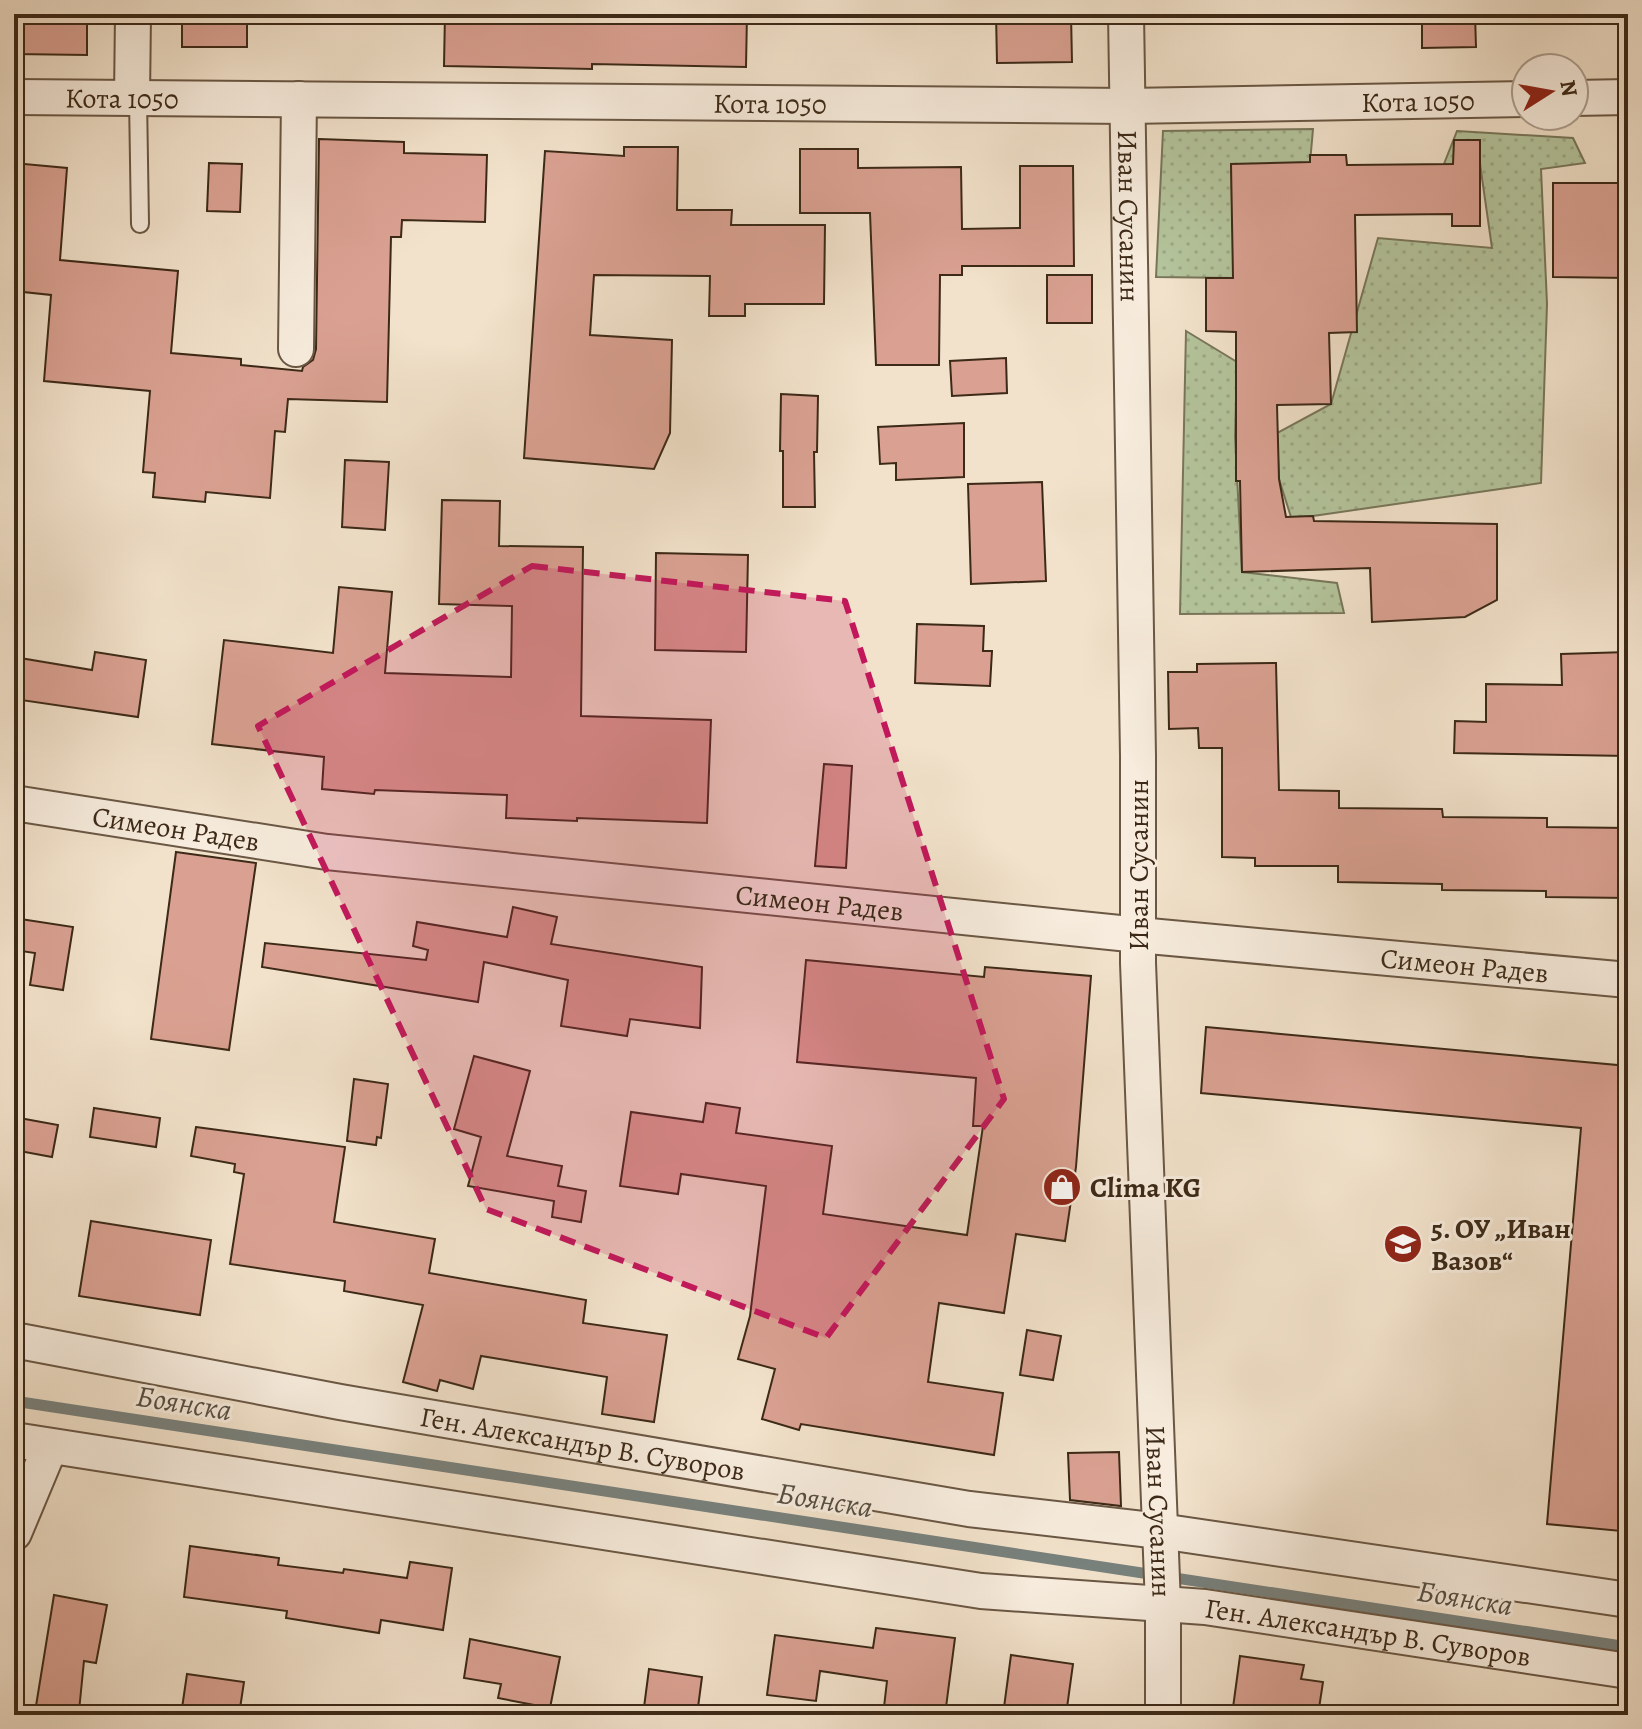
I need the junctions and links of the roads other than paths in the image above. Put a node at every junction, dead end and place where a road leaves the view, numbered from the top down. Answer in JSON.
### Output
{"nodes":[{"id":1,"x":133,"y":14,"type":"edge"},
{"id":2,"x":1126,"y":14,"type":"edge"},
{"id":3,"x":14,"y":97,"type":"edge"},
{"id":4,"x":1628,"y":97,"type":"edge"},
{"id":5,"x":135,"y":98,"type":"junction"},
{"id":6,"x":1590,"y":98,"type":"edge"},
{"id":7,"x":299,"y":99,"type":"junction"},
{"id":8,"x":1510,"y":99,"type":"edge"},
{"id":9,"x":1128,"y":106,"type":"junction"},
{"id":10,"x":140,"y":224,"type":"dead end"},
{"id":11,"x":296,"y":349,"type":"dead end"},
{"id":12,"x":14,"y":803,"type":"edge"},
{"id":13,"x":1138,"y":935,"type":"junction"},
{"id":14,"x":1628,"y":980,"type":"edge"},
{"id":15,"x":14,"y":1340,"type":"edge"},
{"id":16,"x":14,"y":1440,"type":"edge"},
{"id":17,"x":50,"y":1447,"type":"junction"},
{"id":18,"x":1160,"y":1531,"type":"junction"},
{"id":19,"x":14,"y":1533,"type":"edge"},
{"id":20,"x":1628,"y":1600,"type":"edge"},
{"id":21,"x":1163,"y":1605,"type":"junction"},
{"id":22,"x":1628,"y":1671,"type":"edge"},
{"id":23,"x":1163,"y":1715,"type":"edge"}],
"edges":[{"from":1,"to":5,"type":"street"},
{"from":2,"to":9,"type":"street","name":"Иван Сусанин"},
{"from":3,"to":5,"type":"street","name":"Кота 1050"},
{"from":4,"to":6,"type":"street"},
{"from":5,"to":7,"type":"street","name":"Кота 1050"},
{"from":5,"to":10,"type":"lane"},
{"from":7,"to":9,"type":"street","name":"Кота 1050"},
{"from":7,"to":11,"type":"street"},
{"from":8,"to":9,"type":"street","name":"Кота 1050"},
{"from":9,"to":13,"type":"street","name":"Иван Сусанин"},
{"from":12,"to":13,"type":"street","name":"Симеон Радев"},
{"from":13,"to":14,"type":"street","name":"Симеон Радев"},
{"from":13,"to":18,"type":"street","name":"Иван Сусанин"},
{"from":15,"to":18,"type":"street","name":"Ген. Александър В. Суворов"},
{"from":16,"to":17,"type":"street","name":"Ген. Александър В. Суворов"},
{"from":17,"to":19,"type":"street"},
{"from":17,"to":21,"type":"street","name":"Ген. Александър В. Суворов"},
{"from":18,"to":20,"type":"street","name":"Ген. Александър В. Суворов"},
{"from":18,"to":21,"type":"street","name":"Иван Сусанин"},
{"from":21,"to":22,"type":"street","name":"Ген. Александър В. Суворов"},
{"from":21,"to":23,"type":"street","name":"Иван Сусанин"}]}
